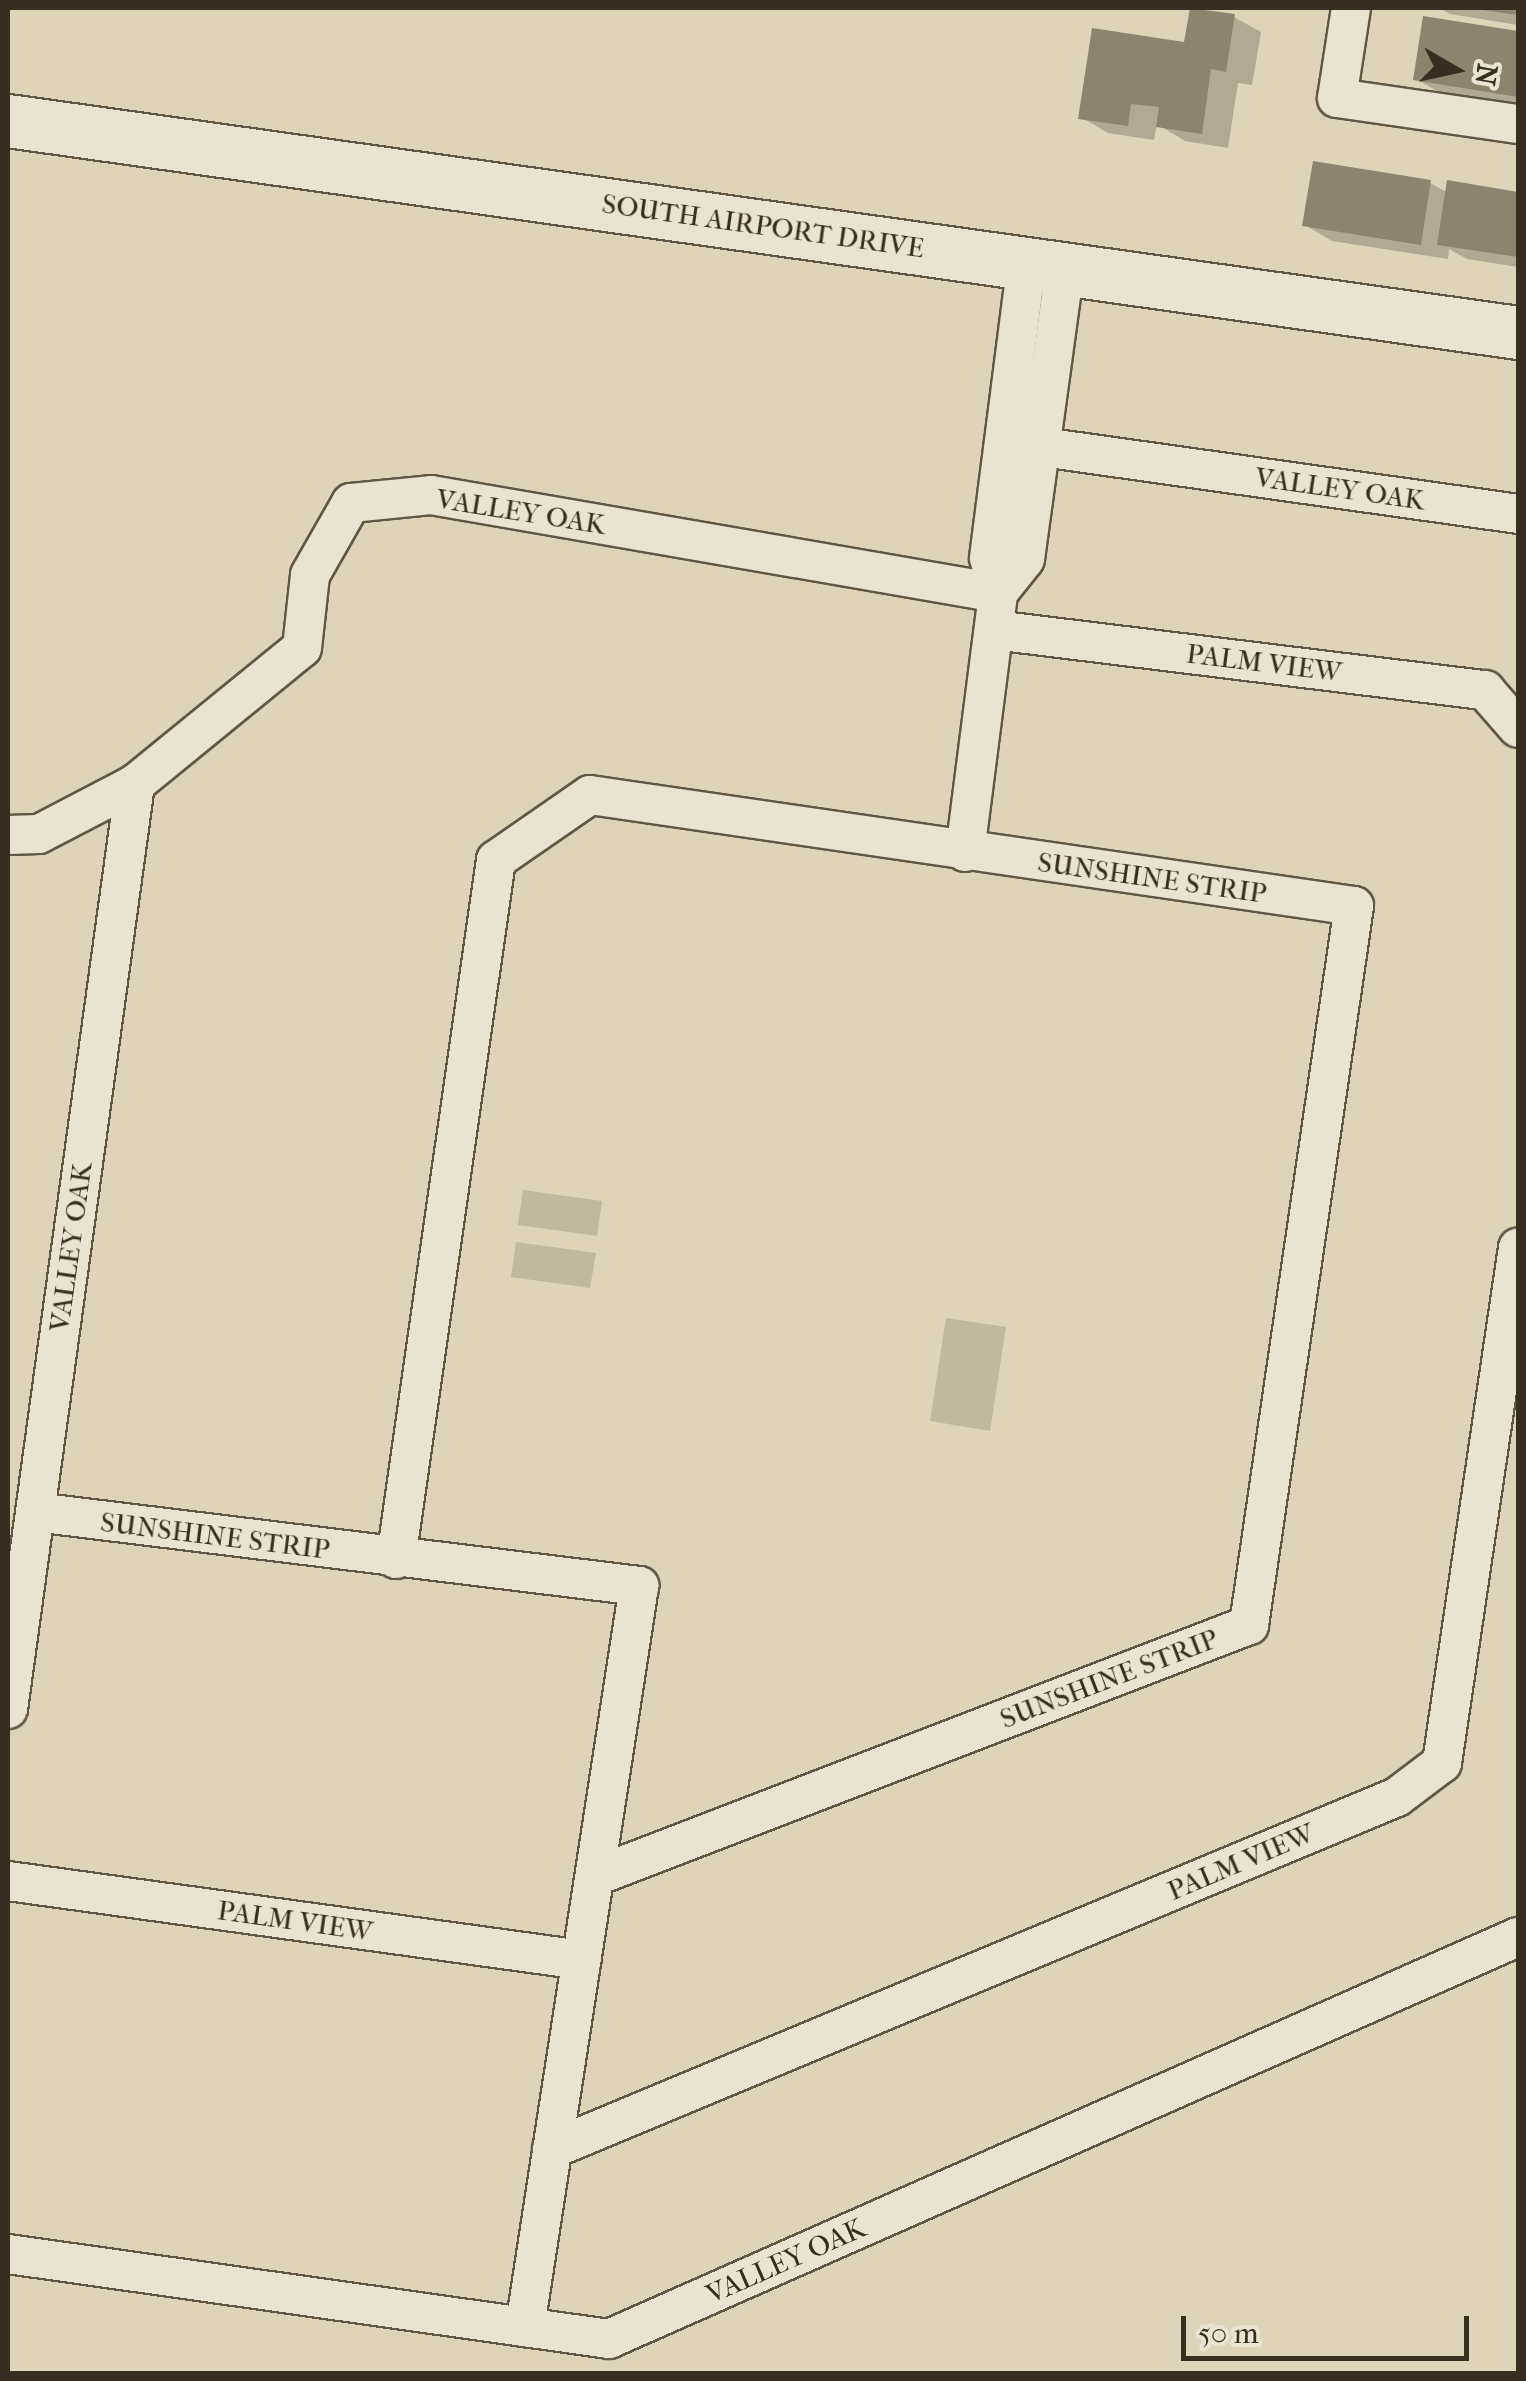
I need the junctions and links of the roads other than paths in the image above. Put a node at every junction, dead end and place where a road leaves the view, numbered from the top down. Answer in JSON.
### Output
{"nodes":[{"id":1,"x":1350,"y":8,"type":"edge"},
{"id":2,"x":8,"y":121,"type":"edge"},
{"id":3,"x":1518,"y":124,"type":"edge"},
{"id":4,"x":1046,"y":266,"type":"junction"},
{"id":5,"x":1518,"y":333,"type":"edge"},
{"id":6,"x":1042,"y":447,"type":"junction"},
{"id":7,"x":1518,"y":514,"type":"edge"},
{"id":8,"x":998,"y":592,"type":"junction"},
{"id":9,"x":994,"y":630,"type":"junction"},
{"id":10,"x":1518,"y":728,"type":"edge"},
{"id":11,"x":135,"y":784,"type":"junction"},
{"id":12,"x":8,"y":835,"type":"edge"},
{"id":13,"x":965,"y":852,"type":"junction"},
{"id":14,"x":1518,"y":1248,"type":"edge"},
{"id":15,"x":35,"y":1512,"type":"junction"},
{"id":16,"x":396,"y":1559,"type":"junction"},
{"id":17,"x":8,"y":1709,"type":"edge"},
{"id":18,"x":596,"y":1876,"type":"junction"},
{"id":19,"x":8,"y":1881,"type":"edge"},
{"id":20,"x":1518,"y":1937,"type":"edge"},
{"id":21,"x":582,"y":1960,"type":"junction"},
{"id":22,"x":552,"y":2149,"type":"junction"},
{"id":23,"x":8,"y":2254,"type":"edge"},
{"id":24,"x":525,"y":2327,"type":"junction"}],
"edges":[{"from":1,"to":3,"type":"street"},
{"from":2,"to":4,"type":"street","name":"SOUTH AIRPORT DRIVE"},
{"from":4,"to":5,"type":"street","name":"SOUTH AIRPORT DRIVE"},
{"from":4,"to":6,"type":"street"},
{"from":4,"to":8,"type":"street"},
{"from":6,"to":7,"type":"street","name":"VALLEY OAK"},
{"from":6,"to":8,"type":"street"},
{"from":8,"to":9,"type":"street"},
{"from":8,"to":11,"type":"street","name":"VALLEY OAK"},
{"from":9,"to":10,"type":"street","name":"PALM VIEW"},
{"from":9,"to":13,"type":"street"},
{"from":11,"to":12,"type":"street","name":"VALLEY OAK"},
{"from":11,"to":15,"type":"street","name":"VALLEY OAK"},
{"from":13,"to":16,"type":"street","name":"SUNSHINE STRIP"},
{"from":13,"to":18,"type":"street","name":"SUNSHINE STRIP"},
{"from":14,"to":22,"type":"street","name":"PALM VIEW"},
{"from":15,"to":16,"type":"street","name":"SUNSHINE STRIP"},
{"from":15,"to":17,"type":"street","name":"VALLEY OAK"},
{"from":16,"to":18,"type":"street","name":"SUNSHINE STRIP"},
{"from":18,"to":21,"type":"street"},
{"from":19,"to":21,"type":"street","name":"PALM VIEW"},
{"from":20,"to":24,"type":"street","name":"VALLEY OAK"},
{"from":21,"to":22,"type":"street"},
{"from":22,"to":24,"type":"street"},
{"from":23,"to":24,"type":"street","name":"VALLEY OAK"}]}
